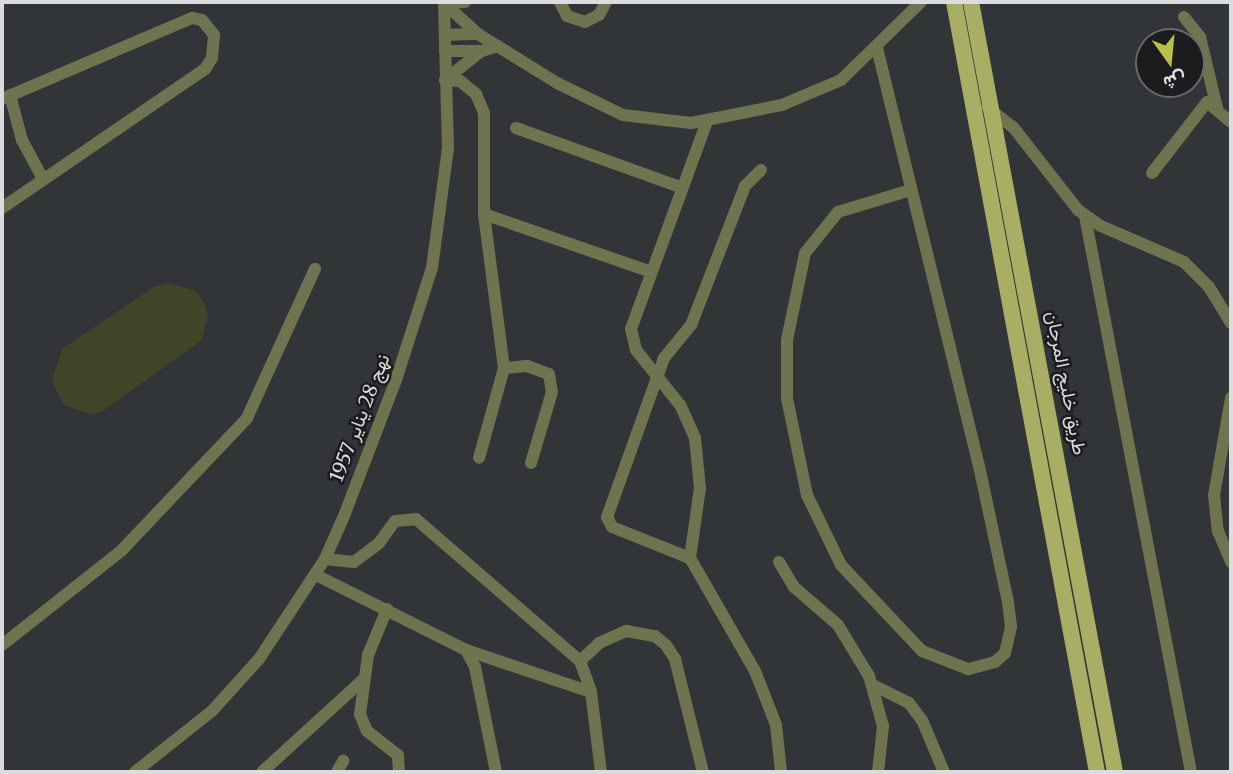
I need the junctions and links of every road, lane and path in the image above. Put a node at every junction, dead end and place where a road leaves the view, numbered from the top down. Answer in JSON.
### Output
{"nodes":[{"id":1,"x":444,"y":2,"type":"edge"},
{"id":2,"x":465,"y":2,"type":"edge"},
{"id":3,"x":560,"y":2,"type":"edge"},
{"id":4,"x":606,"y":2,"type":"edge"},
{"id":5,"x":921,"y":2,"type":"edge"},
{"id":6,"x":954,"y":2,"type":"edge"},
{"id":7,"x":971,"y":2,"type":"edge"},
{"id":8,"x":1184,"y":17,"type":"dead end"},
{"id":9,"x":445,"y":34,"type":"junction"},
{"id":10,"x":478,"y":34,"type":"junction"},
{"id":11,"x":498,"y":46,"type":"junction"},
{"id":12,"x":877,"y":48,"type":"junction"},
{"id":13,"x":445,"y":51,"type":"junction"},
{"id":14,"x":482,"y":51,"type":"junction"},
{"id":15,"x":444,"y":80,"type":"junction"},
{"id":16,"x":6,"y":97,"type":"edge"},
{"id":17,"x":983,"y":108,"type":"junction"},
{"id":18,"x":1217,"y":108,"type":"junction"},
{"id":19,"x":706,"y":121,"type":"junction"},
{"id":20,"x":1231,"y":122,"type":"edge"},
{"id":21,"x":516,"y":128,"type":"dead end"},
{"id":22,"x":761,"y":170,"type":"dead end"},
{"id":23,"x":1152,"y":173,"type":"dead end"},
{"id":24,"x":43,"y":179,"type":"junction"},
{"id":25,"x":680,"y":187,"type":"junction"},
{"id":26,"x":911,"y":190,"type":"junction"},
{"id":27,"x":2,"y":208,"type":"edge"},
{"id":28,"x":484,"y":214,"type":"junction"},
{"id":29,"x":1085,"y":216,"type":"junction"},
{"id":30,"x":315,"y":269,"type":"dead end"},
{"id":31,"x":649,"y":271,"type":"junction"},
{"id":32,"x":1231,"y":323,"type":"edge"},
{"id":33,"x":504,"y":368,"type":"junction"},
{"id":34,"x":658,"y":376,"type":"junction"},
{"id":35,"x":1231,"y":398,"type":"edge"},
{"id":36,"x":479,"y":457,"type":"dead end"},
{"id":37,"x":531,"y":463,"type":"dead end"},
{"id":38,"x":690,"y":558,"type":"junction"},
{"id":39,"x":325,"y":559,"type":"junction"},
{"id":40,"x":779,"y":562,"type":"dead end"},
{"id":41,"x":1231,"y":562,"type":"edge"},
{"id":42,"x":316,"y":575,"type":"junction"},
{"id":43,"x":387,"y":609,"type":"junction"},
{"id":44,"x":2,"y":645,"type":"edge"},
{"id":45,"x":466,"y":650,"type":"junction"},
{"id":46,"x":580,"y":661,"type":"junction"},
{"id":47,"x":364,"y":679,"type":"junction"},
{"id":48,"x":873,"y":685,"type":"junction"},
{"id":49,"x":591,"y":692,"type":"junction"},
{"id":50,"x":135,"y":772,"type":"edge"},
{"id":51,"x":262,"y":772,"type":"edge"},
{"id":52,"x":399,"y":772,"type":"edge"},
{"id":53,"x":496,"y":772,"type":"edge"},
{"id":54,"x":601,"y":772,"type":"edge"},
{"id":55,"x":703,"y":772,"type":"edge"},
{"id":56,"x":781,"y":772,"type":"edge"},
{"id":57,"x":878,"y":772,"type":"edge"},
{"id":58,"x":944,"y":772,"type":"edge"},
{"id":59,"x":1097,"y":772,"type":"edge"},
{"id":60,"x":1115,"y":772,"type":"edge"},
{"id":61,"x":1191,"y":772,"type":"edge"}],
"edges":[{"from":1,"to":2,"type":"street"},
{"from":1,"to":9,"type":"street","name":"نهج 28 يناير 1957"},
{"from":1,"to":10,"type":"street"},
{"from":3,"to":4,"type":"street"},
{"from":5,"to":12,"type":"street"},
{"from":6,"to":17,"type":"main road","name":"طريق خليج المرجان"},
{"from":7,"to":17,"type":"main road","name":"طريق خليج المرجان"},
{"from":8,"to":18,"type":"street"},
{"from":9,"to":10,"type":"street"},
{"from":9,"to":13,"type":"street","name":"نهج 28 يناير 1957"},
{"from":10,"to":11,"type":"street"},
{"from":11,"to":14,"type":"street"},
{"from":11,"to":19,"type":"street"},
{"from":12,"to":19,"type":"street"},
{"from":12,"to":26,"type":"street"},
{"from":13,"to":14,"type":"street"},
{"from":13,"to":15,"type":"street","name":"نهج 28 يناير 1957"},
{"from":14,"to":15,"type":"street"},
{"from":15,"to":28,"type":"street"},
{"from":15,"to":39,"type":"street","name":"نهج 28 يناير 1957"},
{"from":16,"to":24,"type":"street"},
{"from":16,"to":24,"type":"street"},
{"from":17,"to":29,"type":"street"},
{"from":17,"to":59,"type":"main road","name":"طريق خليج المرجان"},
{"from":17,"to":60,"type":"main road","name":"طريق خليج المرجان"},
{"from":18,"to":20,"type":"street"},
{"from":18,"to":23,"type":"street"},
{"from":19,"to":25,"type":"street"},
{"from":21,"to":25,"type":"street"},
{"from":22,"to":34,"type":"street"},
{"from":24,"to":27,"type":"street"},
{"from":25,"to":31,"type":"street"},
{"from":26,"to":26,"type":"street"},
{"from":28,"to":31,"type":"street"},
{"from":28,"to":33,"type":"street"},
{"from":29,"to":32,"type":"street"},
{"from":29,"to":61,"type":"street"},
{"from":30,"to":44,"type":"street"},
{"from":31,"to":34,"type":"street"},
{"from":33,"to":36,"type":"street"},
{"from":33,"to":37,"type":"street"},
{"from":34,"to":38,"type":"street"},
{"from":34,"to":38,"type":"street"},
{"from":35,"to":41,"type":"street"},
{"from":38,"to":56,"type":"street"},
{"from":39,"to":42,"type":"street","name":"نهج 28 يناير 1957"},
{"from":39,"to":46,"type":"street"},
{"from":40,"to":48,"type":"street"},
{"from":42,"to":43,"type":"street"},
{"from":42,"to":50,"type":"street","name":"نهج 28 يناير 1957"},
{"from":43,"to":45,"type":"street"},
{"from":43,"to":47,"type":"street"},
{"from":45,"to":49,"type":"street"},
{"from":45,"to":53,"type":"street"},
{"from":46,"to":49,"type":"street"},
{"from":46,"to":55,"type":"street"},
{"from":47,"to":51,"type":"street"},
{"from":47,"to":52,"type":"street"},
{"from":48,"to":57,"type":"street"},
{"from":48,"to":58,"type":"street"},
{"from":49,"to":54,"type":"street"}]}
